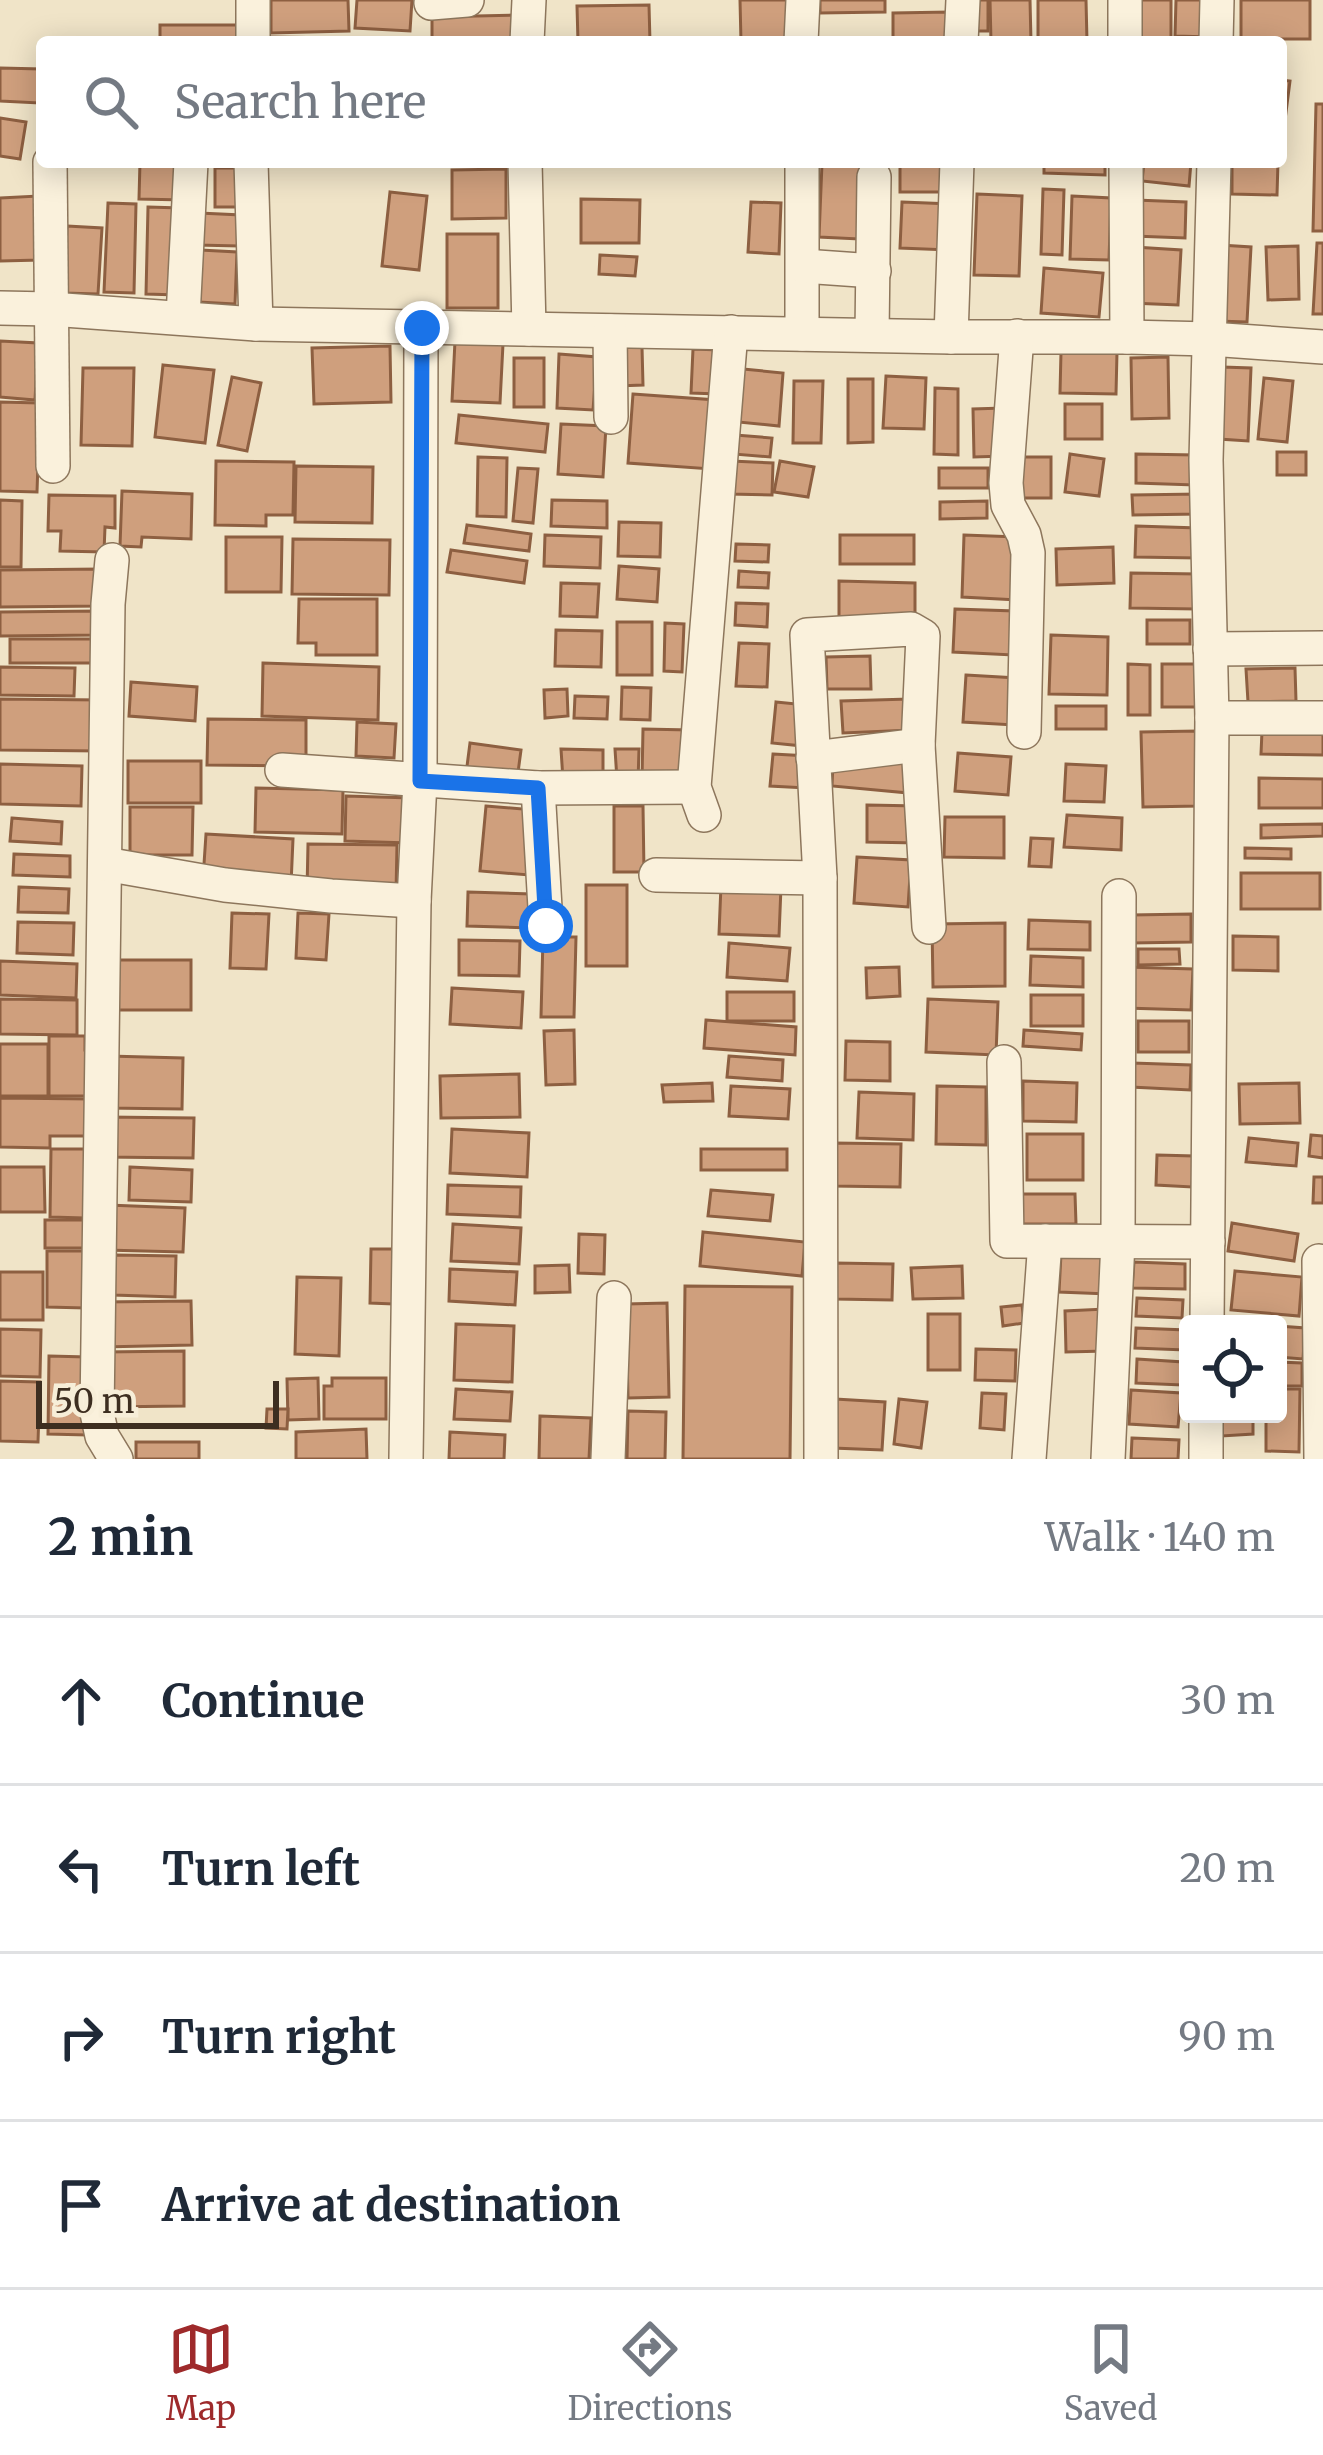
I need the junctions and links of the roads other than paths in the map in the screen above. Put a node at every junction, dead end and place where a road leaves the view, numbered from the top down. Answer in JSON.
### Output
{"nodes":[{"id":1,"x":253,"y":0,"type":"edge"},
{"id":2,"x":467,"y":0,"type":"edge"},
{"id":3,"x":529,"y":0,"type":"edge"},
{"id":4,"x":802,"y":0,"type":"edge"},
{"id":5,"x":963,"y":0,"type":"edge"},
{"id":6,"x":1125,"y":0,"type":"edge"},
{"id":7,"x":1217,"y":0,"type":"edge"},
{"id":8,"x":431,"y":3,"type":"dead end"},
{"id":9,"x":253,"y":36,"type":"edge"},
{"id":10,"x":527,"y":36,"type":"edge"},
{"id":11,"x":801,"y":36,"type":"edge"},
{"id":12,"x":961,"y":36,"type":"edge"},
{"id":13,"x":1125,"y":36,"type":"edge"},
{"id":14,"x":1216,"y":36,"type":"edge"},
{"id":15,"x":50,"y":168,"type":"edge"},
{"id":16,"x":191,"y":168,"type":"edge"},
{"id":17,"x":251,"y":168,"type":"edge"},
{"id":18,"x":525,"y":168,"type":"edge"},
{"id":19,"x":802,"y":168,"type":"edge"},
{"id":20,"x":957,"y":168,"type":"edge"},
{"id":21,"x":1126,"y":168,"type":"edge"},
{"id":22,"x":1214,"y":168,"type":"edge"},
{"id":23,"x":874,"y":177,"type":"dead end"},
{"id":24,"x":803,"y":266,"type":"junction"},
{"id":25,"x":874,"y":271,"type":"junction"},
{"id":26,"x":0,"y":308,"type":"edge"},
{"id":27,"x":51,"y":309,"type":"junction"},
{"id":28,"x":183,"y":317,"type":"junction"},
{"id":29,"x":256,"y":324,"type":"junction"},
{"id":30,"x":422,"y":328,"type":"junction"},
{"id":31,"x":529,"y":329,"type":"junction"},
{"id":32,"x":610,"y":331,"type":"junction"},
{"id":33,"x":731,"y":332,"type":"junction"},
{"id":34,"x":802,"y":334,"type":"junction"},
{"id":35,"x":872,"y":334,"type":"junction"},
{"id":36,"x":1017,"y":336,"type":"junction"},
{"id":37,"x":951,"y":337,"type":"junction"},
{"id":38,"x":1126,"y":337,"type":"junction"},
{"id":39,"x":1210,"y":339,"type":"junction"},
{"id":40,"x":1323,"y":347,"type":"edge"},
{"id":41,"x":611,"y":417,"type":"dead end"},
{"id":42,"x":53,"y":466,"type":"dead end"},
{"id":43,"x":112,"y":560,"type":"dead end"},
{"id":44,"x":1323,"y":648,"type":"edge"},
{"id":45,"x":1210,"y":649,"type":"junction"},
{"id":46,"x":1212,"y":718,"type":"junction"},
{"id":47,"x":1323,"y":718,"type":"edge"},
{"id":48,"x":1024,"y":732,"type":"dead end"},
{"id":49,"x":918,"y":745,"type":"junction"},
{"id":50,"x":813,"y":758,"type":"junction"},
{"id":51,"x":282,"y":770,"type":"dead end"},
{"id":52,"x":420,"y":781,"type":"junction"},
{"id":53,"x":538,"y":788,"type":"junction"},
{"id":54,"x":105,"y":864,"type":"junction"},
{"id":55,"x":656,"y":875,"type":"dead end"},
{"id":56,"x":820,"y":878,"type":"junction"},
{"id":57,"x":1120,"y":896,"type":"dead end"},
{"id":58,"x":415,"y":901,"type":"junction"},
{"id":59,"x":546,"y":926,"type":"dead end"},
{"id":60,"x":929,"y":927,"type":"dead end"},
{"id":61,"x":1004,"y":1062,"type":"dead end"},
{"id":62,"x":1046,"y":1240,"type":"junction"},
{"id":63,"x":1118,"y":1241,"type":"junction"},
{"id":64,"x":1208,"y":1242,"type":"junction"},
{"id":65,"x":1319,"y":1261,"type":"dead end"},
{"id":66,"x":614,"y":1298,"type":"dead end"},
{"id":67,"x":1207,"y":1315,"type":"edge"},
{"id":68,"x":1206,"y":1423,"type":"edge"},
{"id":69,"x":116,"y":1459,"type":"edge"},
{"id":70,"x":406,"y":1459,"type":"edge"},
{"id":71,"x":608,"y":1459,"type":"edge"},
{"id":72,"x":821,"y":1459,"type":"edge"},
{"id":73,"x":1029,"y":1459,"type":"edge"},
{"id":74,"x":1108,"y":1459,"type":"edge"},
{"id":75,"x":1206,"y":1459,"type":"edge"},
{"id":76,"x":1321,"y":1459,"type":"edge"}],
"edges":[{"from":1,"to":9,"type":"street"},
{"from":2,"to":8,"type":"street"},
{"from":3,"to":10,"type":"street"},
{"from":4,"to":11,"type":"street"},
{"from":5,"to":12,"type":"street"},
{"from":6,"to":13,"type":"street"},
{"from":7,"to":14,"type":"street"},
{"from":15,"to":27,"type":"street"},
{"from":16,"to":28,"type":"street"},
{"from":17,"to":29,"type":"street"},
{"from":18,"to":31,"type":"street"},
{"from":19,"to":24,"type":"street"},
{"from":20,"to":37,"type":"street"},
{"from":21,"to":38,"type":"street"},
{"from":22,"to":39,"type":"street"},
{"from":23,"to":25,"type":"street"},
{"from":24,"to":25,"type":"street"},
{"from":24,"to":34,"type":"street"},
{"from":25,"to":35,"type":"street"},
{"from":26,"to":27,"type":"street"},
{"from":27,"to":28,"type":"street"},
{"from":27,"to":42,"type":"street"},
{"from":28,"to":29,"type":"street"},
{"from":29,"to":30,"type":"street"},
{"from":30,"to":31,"type":"street"},
{"from":30,"to":52,"type":"street"},
{"from":31,"to":32,"type":"street"},
{"from":32,"to":33,"type":"street"},
{"from":32,"to":41,"type":"street"},
{"from":33,"to":34,"type":"street"},
{"from":33,"to":53,"type":"street"},
{"from":34,"to":35,"type":"street"},
{"from":35,"to":37,"type":"street"},
{"from":36,"to":37,"type":"street"},
{"from":36,"to":38,"type":"street"},
{"from":36,"to":48,"type":"street"},
{"from":38,"to":39,"type":"street"},
{"from":39,"to":40,"type":"street"},
{"from":39,"to":45,"type":"street"},
{"from":43,"to":54,"type":"street"},
{"from":44,"to":45,"type":"street"},
{"from":45,"to":46,"type":"street"},
{"from":46,"to":47,"type":"street"},
{"from":46,"to":64,"type":"street"},
{"from":49,"to":50,"type":"street"},
{"from":49,"to":50,"type":"street"},
{"from":49,"to":60,"type":"street"},
{"from":50,"to":56,"type":"street"},
{"from":51,"to":52,"type":"street"},
{"from":52,"to":53,"type":"street"},
{"from":52,"to":58,"type":"street"},
{"from":53,"to":59,"type":"street"},
{"from":54,"to":58,"type":"street"},
{"from":54,"to":69,"type":"street"},
{"from":55,"to":56,"type":"street"},
{"from":56,"to":72,"type":"street"},
{"from":57,"to":63,"type":"street"},
{"from":58,"to":70,"type":"street"},
{"from":61,"to":62,"type":"street"},
{"from":62,"to":63,"type":"street"},
{"from":62,"to":73,"type":"street"},
{"from":63,"to":64,"type":"street"},
{"from":63,"to":74,"type":"street"},
{"from":64,"to":67,"type":"street"},
{"from":65,"to":76,"type":"street"},
{"from":66,"to":71,"type":"street"},
{"from":68,"to":75,"type":"street"}]}
